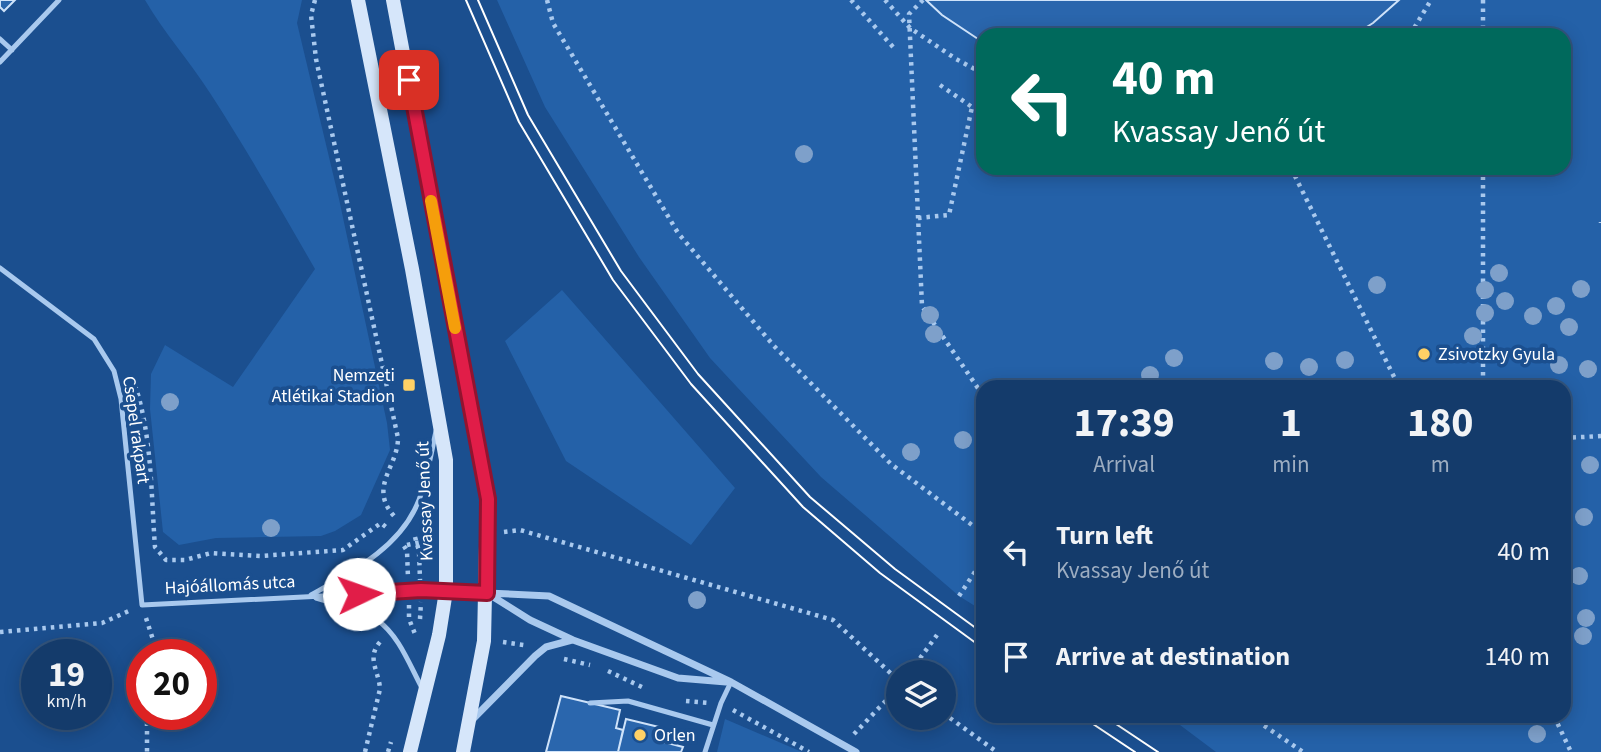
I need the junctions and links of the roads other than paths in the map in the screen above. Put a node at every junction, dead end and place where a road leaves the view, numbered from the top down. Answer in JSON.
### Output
{"nodes":[{"id":1,"x":59,"y":0,"type":"edge"},
{"id":2,"x":358,"y":0,"type":"edge"},
{"id":3,"x":394,"y":0,"type":"edge"},
{"id":4,"x":0,"y":39,"type":"edge"},
{"id":5,"x":12,"y":50,"type":"junction"},
{"id":6,"x":0,"y":62,"type":"edge"},
{"id":7,"x":0,"y":268,"type":"edge"},
{"id":8,"x":440,"y":418,"type":"junction"},
{"id":9,"x":446,"y":591,"type":"junction"},
{"id":10,"x":487,"y":593,"type":"junction"},
{"id":11,"x":309,"y":596,"type":"junction"},
{"id":12,"x":142,"y":605,"type":"joint"},
{"id":13,"x":573,"y":640,"type":"junction"},
{"id":14,"x":731,"y":682,"type":"junction"},
{"id":15,"x":424,"y":694,"type":"junction"},
{"id":16,"x":590,"y":703,"type":"dead end"},
{"id":17,"x":469,"y":722,"type":"junction"},
{"id":18,"x":713,"y":725,"type":"junction"},
{"id":19,"x":410,"y":752,"type":"edge"},
{"id":20,"x":463,"y":752,"type":"edge"},
{"id":21,"x":705,"y":752,"type":"edge"},
{"id":22,"x":856,"y":752,"type":"edge"}],
"edges":[{"from":1,"to":5,"type":"lane"},
{"from":2,"to":8,"type":"main road","name":"Kvassay Jenő út"},
{"from":3,"to":10,"type":"main road"},
{"from":4,"to":5,"type":"lane"},
{"from":5,"to":6,"type":"lane"},
{"from":7,"to":12,"type":"lane","name":"Csepel rakpart"},
{"from":8,"to":9,"type":"main road","name":"Kvassay Jenő út"},
{"from":8,"to":11,"type":"lane"},
{"from":9,"to":10,"type":"lane","name":"Hajóállomás utca"},
{"from":9,"to":11,"type":"lane","name":"Hajóállomás utca"},
{"from":9,"to":15,"type":"main road","name":"Kvassay Jenő út"},
{"from":10,"to":13,"type":"street","name":"Hajóállomás utca"},
{"from":10,"to":14,"type":"street","name":"Hajóállomás utca"},
{"from":10,"to":17,"type":"main road"},
{"from":11,"to":12,"type":"lane","name":"Hajóállomás utca"},
{"from":11,"to":15,"type":"lane"},
{"from":13,"to":14,"type":"street","name":"Hajóállomás utca"},
{"from":13,"to":17,"type":"street"},
{"from":14,"to":18,"type":"lane"},
{"from":14,"to":22,"type":"street","name":"Hajóállomás utca"},
{"from":15,"to":19,"type":"main road","name":"Kvassay Jenő út"},
{"from":16,"to":18,"type":"lane"},
{"from":17,"to":20,"type":"main road"},
{"from":18,"to":21,"type":"lane"}]}
